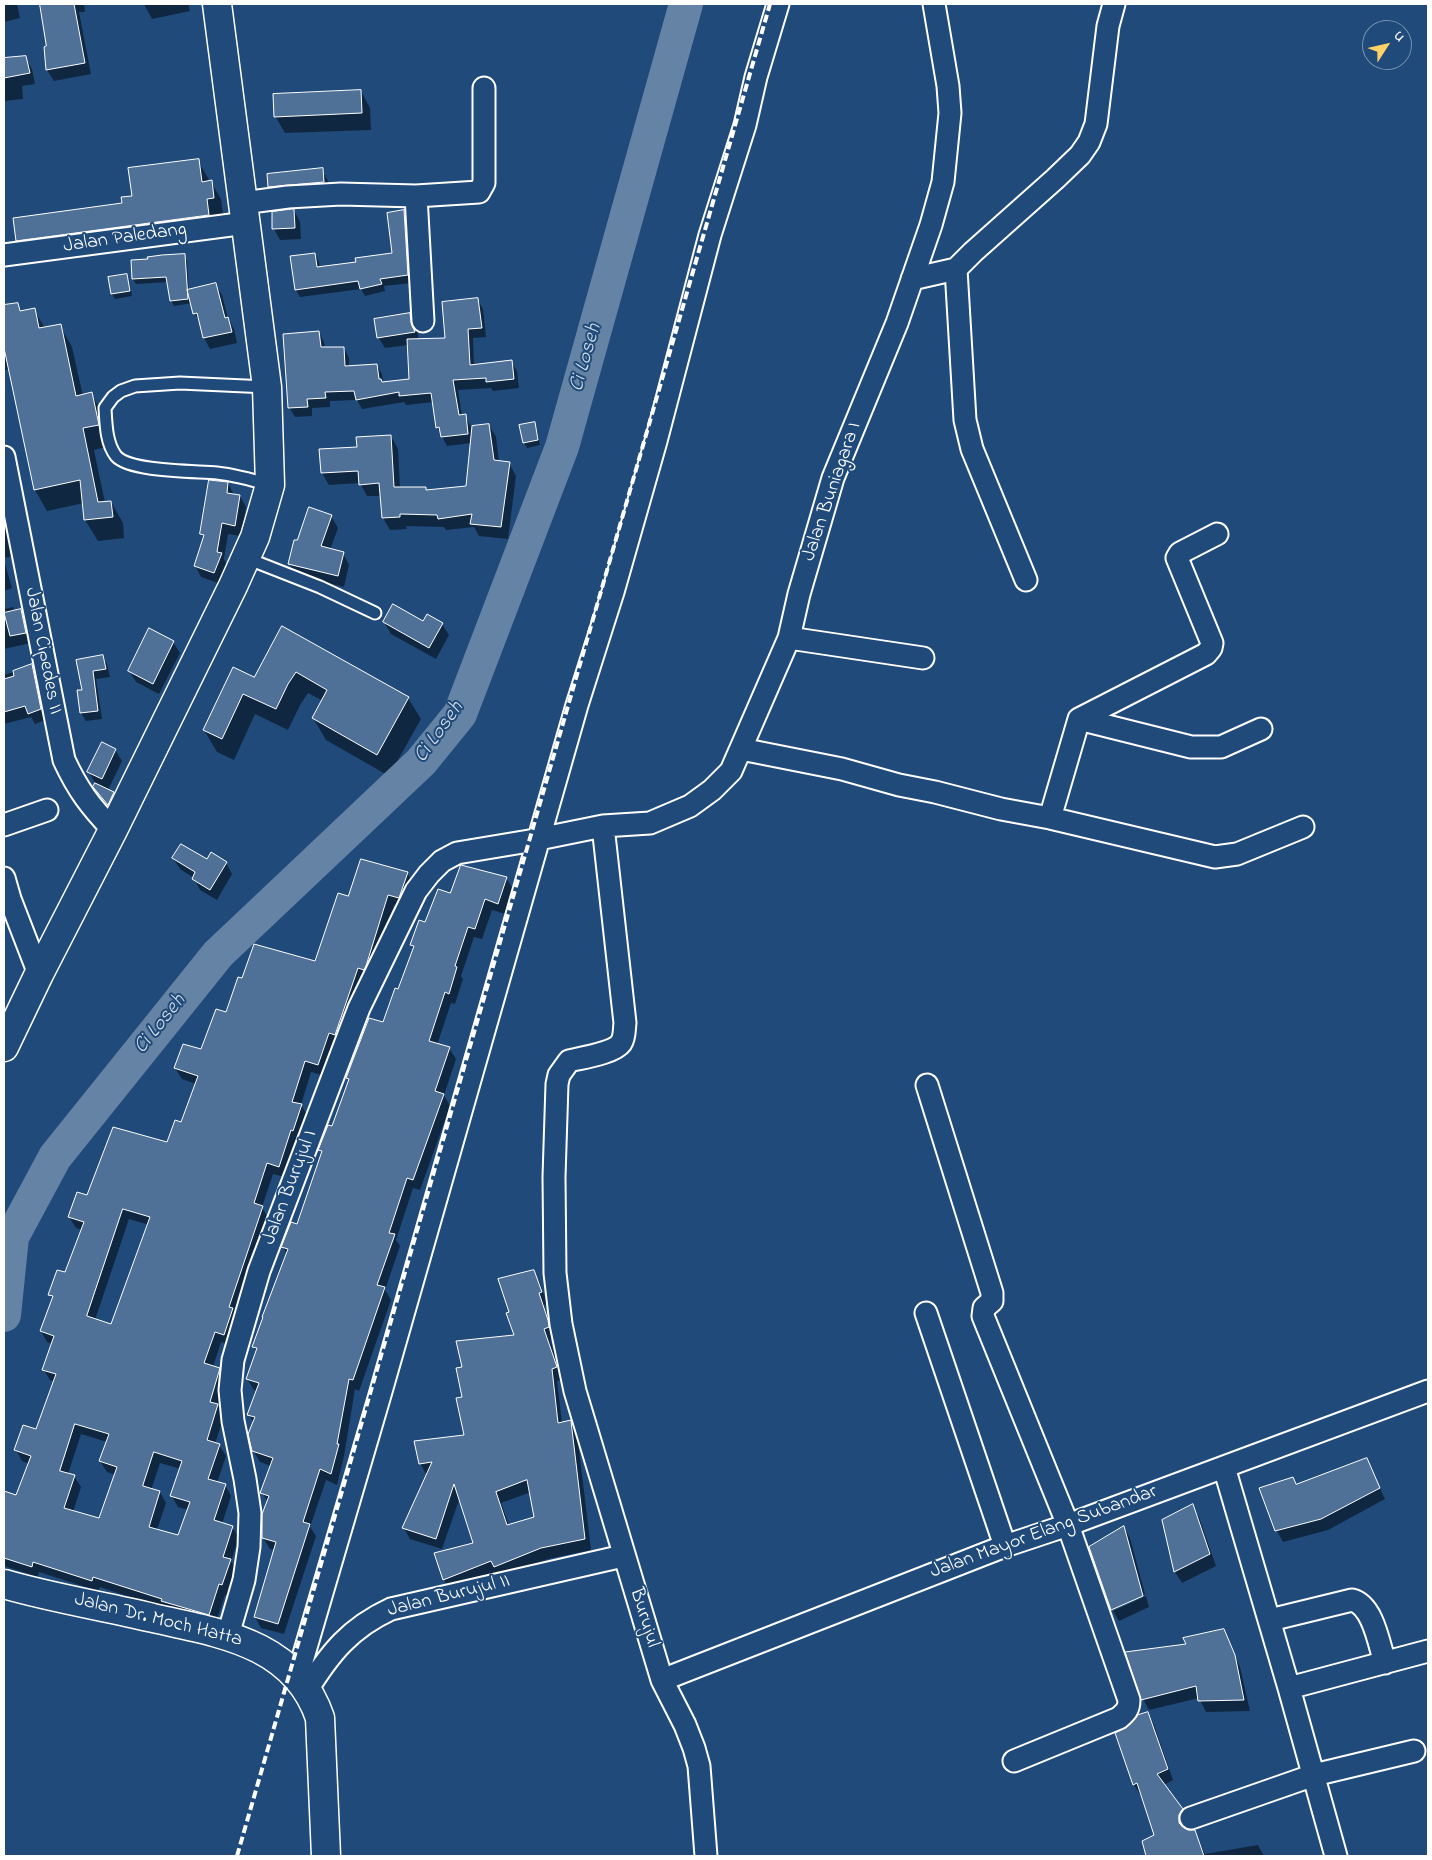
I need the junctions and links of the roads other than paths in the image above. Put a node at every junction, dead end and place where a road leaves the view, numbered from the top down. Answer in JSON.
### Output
{"nodes":[{"id":1,"x":217,"y":4,"type":"edge"},
{"id":2,"x":778,"y":4,"type":"edge"},
{"id":3,"x":934,"y":4,"type":"edge"},
{"id":4,"x":1114,"y":4,"type":"edge"},
{"id":5,"x":484,"y":88,"type":"dead end"},
{"id":6,"x":416,"y":196,"type":"junction"},
{"id":7,"x":244,"y":213,"type":"junction"},
{"id":8,"x":4,"y":255,"type":"edge"},
{"id":9,"x":956,"y":269,"type":"junction"},
{"id":10,"x":912,"y":279,"type":"junction"},
{"id":11,"x":422,"y":321,"type":"dead end"},
{"id":12,"x":268,"y":387,"type":"junction"},
{"id":13,"x":4,"y":457,"type":"edge"},
{"id":14,"x":270,"y":485,"type":"junction"},
{"id":15,"x":1217,"y":534,"type":"dead end"},
{"id":16,"x":246,"y":558,"type":"junction"},
{"id":17,"x":1026,"y":580,"type":"dead end"},
{"id":18,"x":375,"y":613,"type":"dead end"},
{"id":19,"x":789,"y":638,"type":"junction"},
{"id":20,"x":923,"y":658,"type":"dead end"},
{"id":21,"x":1079,"y":719,"type":"junction"},
{"id":22,"x":1262,"y":729,"type":"dead end"},
{"id":23,"x":741,"y":749,"type":"junction"},
{"id":24,"x":47,"y":810,"type":"dead end"},
{"id":25,"x":1050,"y":818,"type":"junction"},
{"id":26,"x":4,"y":826,"type":"edge"},
{"id":27,"x":603,"y":826,"type":"junction"},
{"id":28,"x":1303,"y":827,"type":"dead end"},
{"id":29,"x":112,"y":830,"type":"junction"},
{"id":30,"x":538,"y":839,"type":"junction"},
{"id":31,"x":4,"y":878,"type":"edge"},
{"id":32,"x":39,"y":974,"type":"junction"},
{"id":33,"x":4,"y":1047,"type":"edge"},
{"id":34,"x":927,"y":1085,"type":"dead end"},
{"id":35,"x":926,"y":1314,"type":"dead end"},
{"id":36,"x":1428,"y":1391,"type":"edge"},
{"id":37,"x":1224,"y":1467,"type":"junction"},
{"id":38,"x":1068,"y":1525,"type":"junction"},
{"id":39,"x":1005,"y":1546,"type":"junction"},
{"id":40,"x":623,"y":1556,"type":"junction"},
{"id":41,"x":6,"y":1588,"type":"edge"},
{"id":42,"x":1270,"y":1620,"type":"junction"},
{"id":43,"x":228,"y":1635,"type":"junction"},
{"id":44,"x":1428,"y":1651,"type":"edge"},
{"id":45,"x":1384,"y":1663,"type":"junction"},
{"id":46,"x":662,"y":1680,"type":"junction"},
{"id":47,"x":302,"y":1684,"type":"junction"},
{"id":48,"x":1289,"y":1688,"type":"junction"},
{"id":49,"x":1414,"y":1751,"type":"dead end"},
{"id":50,"x":1014,"y":1761,"type":"dead end"},
{"id":51,"x":1314,"y":1775,"type":"junction"},
{"id":52,"x":1191,"y":1818,"type":"dead end"},
{"id":53,"x":326,"y":1856,"type":"edge"},
{"id":54,"x":706,"y":1856,"type":"edge"},
{"id":55,"x":1336,"y":1856,"type":"edge"}],
"edges":[{"from":1,"to":7,"type":"highway"},
{"from":2,"to":30,"type":"street"},
{"from":3,"to":10,"type":"street","name":"Jalan Buniagara I"},
{"from":4,"to":9,"type":"street"},
{"from":5,"to":6,"type":"street","name":"Jalan Paledang"},
{"from":6,"to":7,"type":"street","name":"Jalan Paledang"},
{"from":6,"to":11,"type":"street"},
{"from":7,"to":8,"type":"street","name":"Jalan Paledang"},
{"from":7,"to":12,"type":"highway"},
{"from":9,"to":10,"type":"street"},
{"from":9,"to":17,"type":"street"},
{"from":10,"to":19,"type":"street","name":"Jalan Buniagara I"},
{"from":12,"to":14,"type":"highway"},
{"from":12,"to":14,"type":"lane"},
{"from":13,"to":29,"type":"street","name":"Jalan Cipedes II"},
{"from":14,"to":16,"type":"highway"},
{"from":15,"to":21,"type":"street"},
{"from":16,"to":18,"type":"lane"},
{"from":16,"to":29,"type":"highway"},
{"from":19,"to":20,"type":"street"},
{"from":19,"to":23,"type":"street","name":"Jalan Buniagara I"},
{"from":21,"to":22,"type":"street"},
{"from":21,"to":25,"type":"street"},
{"from":23,"to":25,"type":"street"},
{"from":23,"to":27,"type":"street","name":"Jalan Buniagara I"},
{"from":24,"to":26,"type":"street"},
{"from":25,"to":28,"type":"street"},
{"from":27,"to":30,"type":"street","name":"Jalan Buniagara I"},
{"from":27,"to":40,"type":"street","name":"Burujul"},
{"from":29,"to":32,"type":"highway"},
{"from":30,"to":43,"type":"street","name":"Jalan Burujul I"},
{"from":30,"to":47,"type":"street"},
{"from":31,"to":32,"type":"street"},
{"from":32,"to":33,"type":"highway"},
{"from":34,"to":38,"type":"street"},
{"from":35,"to":39,"type":"street"},
{"from":36,"to":37,"type":"street","name":"Jalan Mayor Elang Subandar"},
{"from":37,"to":38,"type":"street","name":"Jalan Mayor Elang Subandar"},
{"from":37,"to":42,"type":"street"},
{"from":38,"to":39,"type":"street","name":"Jalan Mayor Elang Subandar"},
{"from":38,"to":50,"type":"street"},
{"from":39,"to":46,"type":"street","name":"Jalan Mayor Elang Subandar"},
{"from":40,"to":46,"type":"street","name":"Burujul"},
{"from":40,"to":47,"type":"street","name":"Jalan Burujul II"},
{"from":41,"to":43,"type":"highway","name":"Jalan Dr. Moch Hatta"},
{"from":42,"to":45,"type":"street"},
{"from":42,"to":48,"type":"street"},
{"from":43,"to":47,"type":"highway","name":"Jalan Dr. Moch Hatta"},
{"from":44,"to":45,"type":"street"},
{"from":45,"to":48,"type":"street"},
{"from":46,"to":54,"type":"street","name":"Burujul"},
{"from":47,"to":53,"type":"highway","name":"Jalan Dr. Moch Hatta"},
{"from":48,"to":51,"type":"street"},
{"from":49,"to":51,"type":"street"},
{"from":51,"to":52,"type":"street"},
{"from":51,"to":55,"type":"street"}]}
